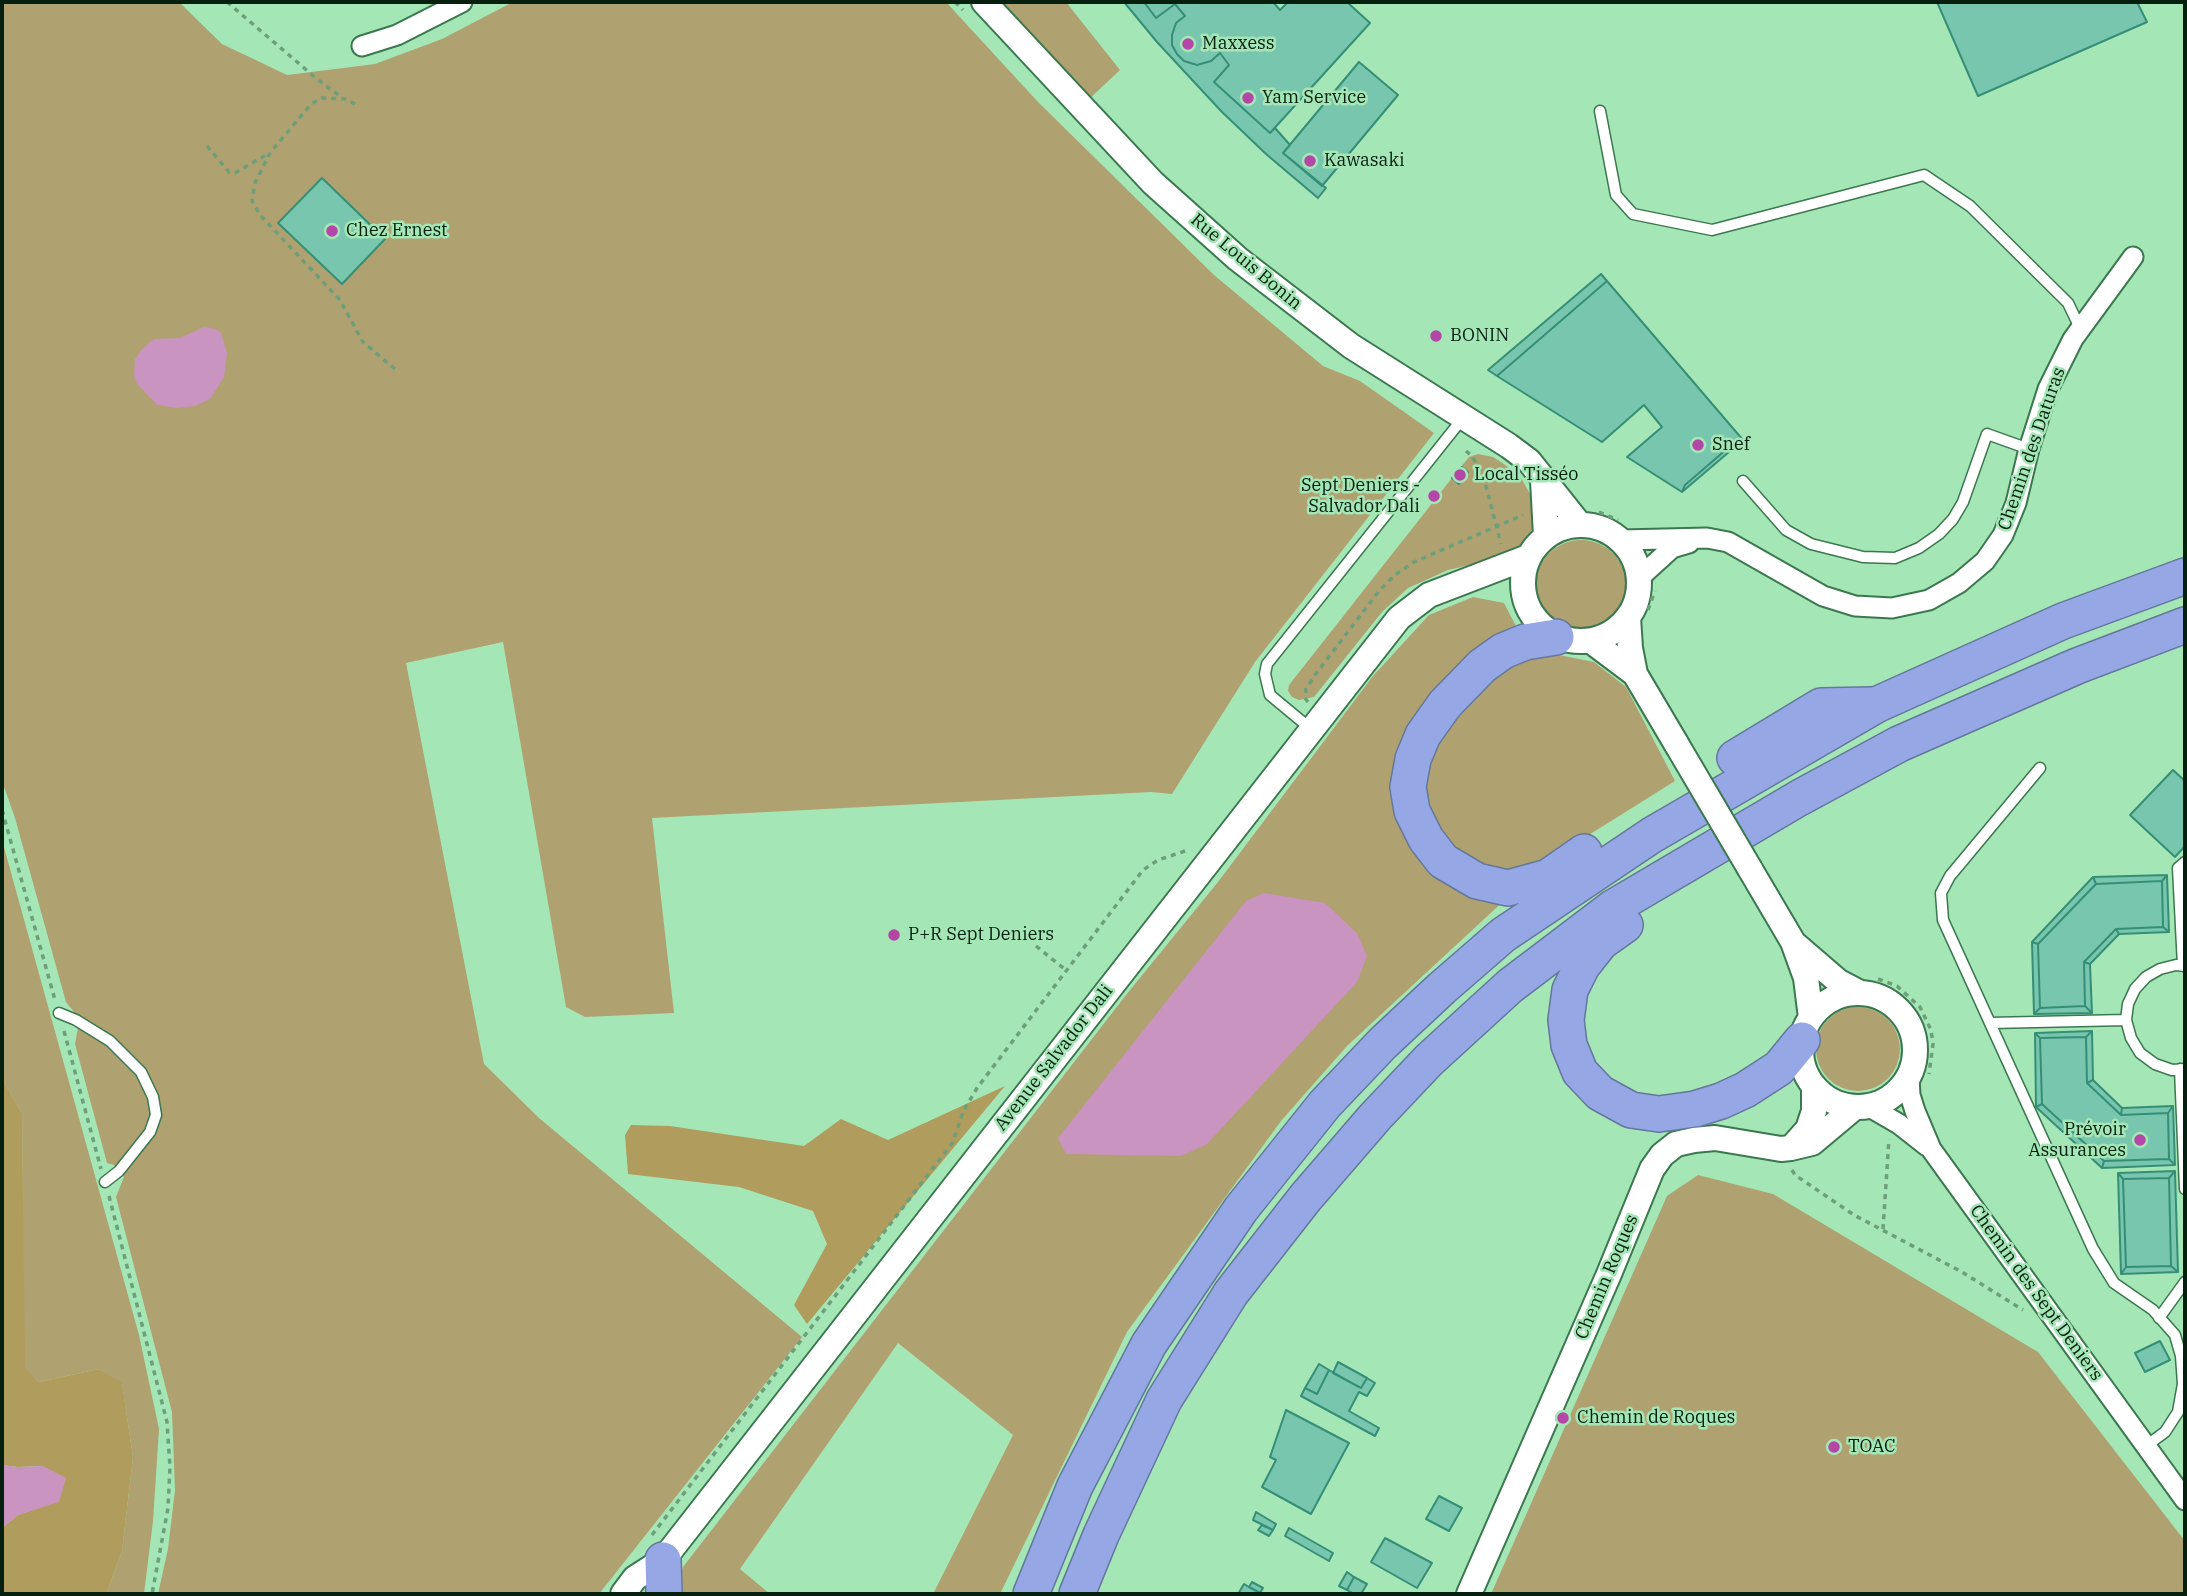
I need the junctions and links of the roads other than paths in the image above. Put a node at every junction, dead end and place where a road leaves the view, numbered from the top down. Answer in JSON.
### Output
{"nodes":[{"id":1,"x":462,"y":2,"type":"edge"},
{"id":2,"x":984,"y":2,"type":"edge"},
{"id":3,"x":362,"y":46,"type":"dead end"},
{"id":4,"x":1600,"y":111,"type":"dead end"},
{"id":5,"x":2133,"y":257,"type":"dead end"},
{"id":6,"x":2080,"y":329,"type":"junction"},
{"id":7,"x":1463,"y":418,"type":"junction"},
{"id":8,"x":2029,"y":449,"type":"junction"},
{"id":9,"x":1543,"y":480,"type":"junction"},
{"id":10,"x":1743,"y":481,"type":"dead end"},
{"id":11,"x":1587,"y":517,"type":"junction"},
{"id":12,"x":1620,"y":530,"type":"junction"},
{"id":13,"x":1546,"y":536,"type":"junction"},
{"id":14,"x":1707,"y":538,"type":"junction"},
{"id":15,"x":1528,"y":558,"type":"junction"},
{"id":16,"x":2185,"y":576,"type":"edge"},
{"id":17,"x":1639,"y":578,"type":"junction"},
{"id":18,"x":1466,"y":581,"type":"junction"},
{"id":19,"x":1523,"y":596,"type":"junction"},
{"id":20,"x":1628,"y":618,"type":"junction"},
{"id":21,"x":2185,"y":625,"type":"edge"},
{"id":22,"x":1556,"y":637,"type":"junction"},
{"id":23,"x":1591,"y":641,"type":"junction"},
{"id":24,"x":1635,"y":674,"type":"junction"},
{"id":25,"x":1876,"y":705,"type":"junction"},
{"id":26,"x":1311,"y":730,"type":"junction"},
{"id":27,"x":2040,"y":768,"type":"dead end"},
{"id":28,"x":1699,"y":857,"type":"junction"},
{"id":29,"x":2185,"y":862,"type":"edge"},
{"id":30,"x":1793,"y":942,"type":"junction"},
{"id":31,"x":2184,"y":966,"type":"edge"},
{"id":32,"x":1860,"y":993,"type":"junction"},
{"id":33,"x":59,"y":1013,"type":"road end"},
{"id":34,"x":2126,"y":1020,"type":"junction"},
{"id":35,"x":1990,"y":1023,"type":"junction"},
{"id":36,"x":1807,"y":1029,"type":"junction"},
{"id":37,"x":2183,"y":1069,"type":"edge"},
{"id":38,"x":1909,"y":1077,"type":"junction"},
{"id":39,"x":1814,"y":1087,"type":"junction"},
{"id":40,"x":1862,"y":1107,"type":"junction"},
{"id":41,"x":1786,"y":1149,"type":"junction"},
{"id":42,"x":1931,"y":1149,"type":"junction"},
{"id":43,"x":105,"y":1182,"type":"road end"},
{"id":44,"x":2185,"y":1189,"type":"edge"},
{"id":45,"x":2185,"y":1282,"type":"edge"},
{"id":46,"x":2159,"y":1318,"type":"junction"},
{"id":47,"x":2180,"y":1418,"type":"edge"},
{"id":48,"x":2146,"y":1446,"type":"junction"},
{"id":49,"x":2185,"y":1500,"type":"edge"},
{"id":50,"x":657,"y":1566,"type":"edge"},
{"id":51,"x":623,"y":1594,"type":"edge"},
{"id":52,"x":649,"y":1594,"type":"edge"},
{"id":53,"x":1031,"y":1594,"type":"edge"},
{"id":54,"x":1077,"y":1594,"type":"edge"},
{"id":55,"x":1469,"y":1594,"type":"edge"}],
"edges":[{"from":1,"to":3,"type":"street"},
{"from":2,"to":7,"type":"street","name":"Rue Louis Bonin"},
{"from":4,"to":6,"type":"lane"},
{"from":5,"to":6,"type":"street","name":"Chemin des Daturas"},
{"from":6,"to":8,"type":"street","name":"Chemin des Daturas"},
{"from":7,"to":9,"type":"street","name":"Rue Louis Bonin"},
{"from":7,"to":26,"type":"lane"},
{"from":8,"to":10,"type":"lane"},
{"from":8,"to":14,"type":"street","name":"Chemin des Daturas"},
{"from":9,"to":11,"type":"street","name":"Rue Louis Bonin"},
{"from":9,"to":13,"type":"street"},
{"from":11,"to":12,"type":"street"},
{"from":11,"to":13,"type":"street"},
{"from":12,"to":14,"type":"street","name":"Chemin des Daturas"},
{"from":12,"to":17,"type":"street"},
{"from":13,"to":15,"type":"street"},
{"from":14,"to":17,"type":"street"},
{"from":15,"to":18,"type":"street","name":"Avenue Salvador Dali"},
{"from":15,"to":19,"type":"street"},
{"from":16,"to":25,"type":"highway"},
{"from":17,"to":20,"type":"street"},
{"from":18,"to":19,"type":"street","name":"Avenue Salvador Dali"},
{"from":18,"to":26,"type":"street","name":"Avenue Salvador Dali"},
{"from":19,"to":22,"type":"street"},
{"from":20,"to":23,"type":"street"},
{"from":20,"to":24,"type":"street"},
{"from":21,"to":28,"type":"highway"},
{"from":22,"to":23,"type":"street"},
{"from":22,"to":25,"type":"highway"},
{"from":23,"to":24,"type":"street"},
{"from":24,"to":30,"type":"street","bridge":true},
{"from":25,"to":53,"type":"highway"},
{"from":26,"to":50,"type":"street","name":"Avenue Salvador Dali"},
{"from":27,"to":35,"type":"lane"},
{"from":28,"to":36,"type":"highway"},
{"from":28,"to":54,"type":"highway"},
{"from":29,"to":31,"type":"lane"},
{"from":30,"to":32,"type":"street"},
{"from":30,"to":36,"type":"street"},
{"from":31,"to":34,"type":"lane"},
{"from":32,"to":36,"type":"street"},
{"from":32,"to":38,"type":"street"},
{"from":33,"to":43,"type":"lane"},
{"from":34,"to":35,"type":"lane"},
{"from":34,"to":37,"type":"lane"},
{"from":35,"to":46,"type":"lane"},
{"from":36,"to":39,"type":"street"},
{"from":37,"to":44,"type":"lane"},
{"from":38,"to":40,"type":"street"},
{"from":38,"to":42,"type":"street","name":"Chemin des Sept Deniers"},
{"from":39,"to":40,"type":"street"},
{"from":39,"to":41,"type":"street"},
{"from":40,"to":41,"type":"street"},
{"from":40,"to":42,"type":"street"},
{"from":41,"to":55,"type":"street","name":"Chemin Roques"},
{"from":42,"to":48,"type":"street","name":"Chemin des Sept Deniers"},
{"from":45,"to":46,"type":"lane"},
{"from":46,"to":47,"type":"lane"},
{"from":47,"to":48,"type":"lane"},
{"from":48,"to":49,"type":"street","name":"Chemin des Sept Deniers"},
{"from":50,"to":51,"type":"street","name":"Avenue Salvador Dali"},
{"from":50,"to":52,"type":"street","name":"Avenue Salvador Dali"}]}
